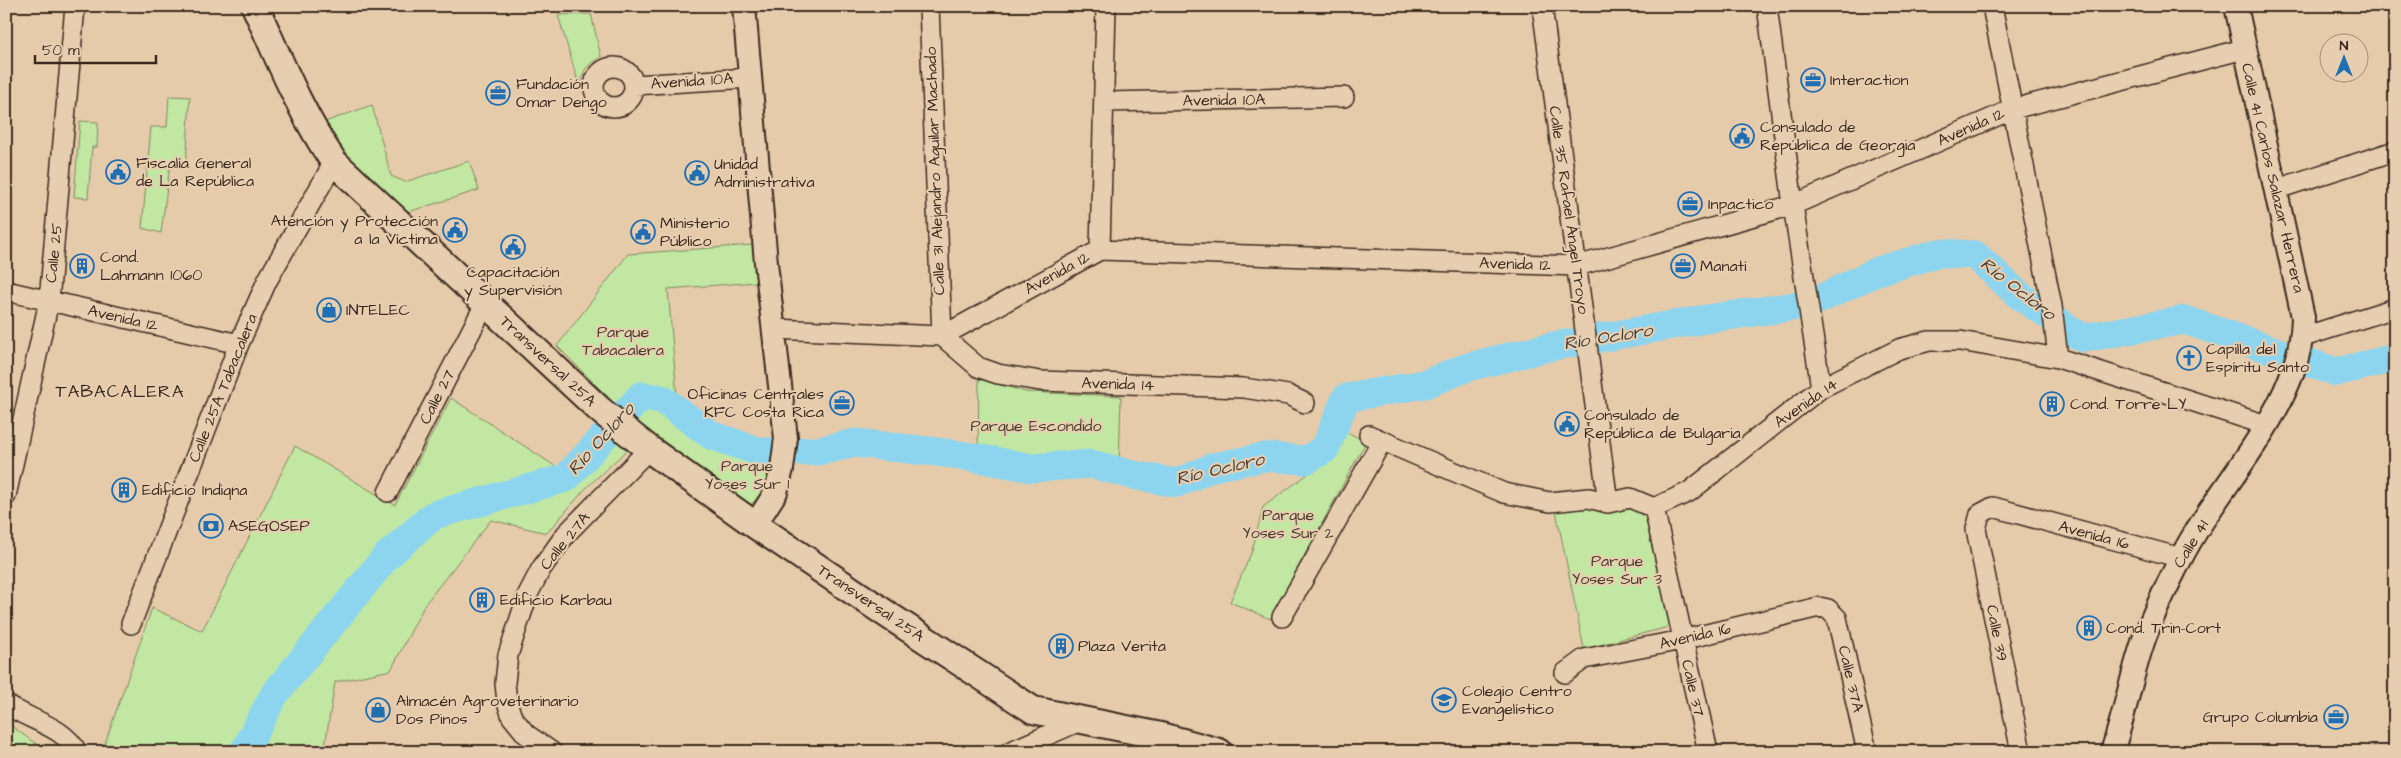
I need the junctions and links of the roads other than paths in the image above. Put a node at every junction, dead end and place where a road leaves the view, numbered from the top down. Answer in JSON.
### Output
{"nodes":[{"id":1,"x":75,"y":6,"type":"edge"},
{"id":2,"x":256,"y":6,"type":"edge"},
{"id":3,"x":744,"y":6,"type":"edge"},
{"id":4,"x":928,"y":6,"type":"edge"},
{"id":5,"x":1106,"y":6,"type":"edge"},
{"id":6,"x":1542,"y":6,"type":"edge"},
{"id":7,"x":1767,"y":6,"type":"edge"},
{"id":8,"x":1992,"y":6,"type":"edge"},
{"id":9,"x":2236,"y":6,"type":"edge"},
{"id":10,"x":2244,"y":49,"type":"junction"},
{"id":11,"x":750,"y":78,"type":"junction"},
{"id":12,"x":634,"y":85,"type":"dead end"},
{"id":13,"x":1344,"y":97,"type":"dead end"},
{"id":14,"x":1105,"y":102,"type":"junction"},
{"id":15,"x":2013,"y":109,"type":"junction"},
{"id":16,"x":2395,"y":151,"type":"edge"},
{"id":17,"x":334,"y":162,"type":"junction"},
{"id":18,"x":2277,"y":189,"type":"junction"},
{"id":19,"x":1793,"y":205,"type":"junction"},
{"id":20,"x":1100,"y":250,"type":"junction"},
{"id":21,"x":1577,"y":266,"type":"junction"},
{"id":22,"x":6,"y":291,"type":"edge"},
{"id":23,"x":49,"y":301,"type":"junction"},
{"id":24,"x":486,"y":302,"type":"junction"},
{"id":25,"x":2395,"y":308,"type":"edge"},
{"id":26,"x":773,"y":329,"type":"junction"},
{"id":27,"x":942,"y":336,"type":"junction"},
{"id":28,"x":2302,"y":343,"type":"junction"},
{"id":29,"x":239,"y":344,"type":"junction"},
{"id":30,"x":2058,"y":358,"type":"junction"},
{"id":31,"x":1822,"y":388,"type":"junction"},
{"id":32,"x":1304,"y":403,"type":"dead end"},
{"id":33,"x":2266,"y":425,"type":"junction"},
{"id":34,"x":647,"y":447,"type":"junction"},
{"id":35,"x":388,"y":492,"type":"dead end"},
{"id":36,"x":6,"y":496,"type":"edge"},
{"id":37,"x":1608,"y":504,"type":"junction"},
{"id":38,"x":1654,"y":508,"type":"junction"},
{"id":39,"x":1980,"y":514,"type":"joint"},
{"id":40,"x":755,"y":524,"type":"junction"},
{"id":41,"x":2181,"y":558,"type":"junction"},
{"id":42,"x":1828,"y":609,"type":"joint"},
{"id":43,"x":1282,"y":618,"type":"dead end"},
{"id":44,"x":131,"y":624,"type":"dead end"},
{"id":45,"x":1682,"y":640,"type":"junction"},
{"id":46,"x":1565,"y":673,"type":"dead end"},
{"id":47,"x":6,"y":704,"type":"edge"},
{"id":48,"x":1033,"y":710,"type":"junction"},
{"id":49,"x":1080,"y":721,"type":"junction"},
{"id":50,"x":1018,"y":748,"type":"edge"},
{"id":51,"x":77,"y":752,"type":"edge"},
{"id":52,"x":552,"y":752,"type":"edge"},
{"id":53,"x":1219,"y":752,"type":"edge"},
{"id":54,"x":1708,"y":752,"type":"edge"},
{"id":55,"x":1867,"y":752,"type":"edge"},
{"id":56,"x":2021,"y":752,"type":"edge"},
{"id":57,"x":2112,"y":752,"type":"edge"}],
"edges":[{"from":1,"to":23,"type":"street","name":"Calle 25"},
{"from":2,"to":17,"type":"main road","name":"Transversal 25A"},
{"from":3,"to":11,"type":"street"},
{"from":4,"to":27,"type":"street","name":"Calle 31 Alejandro Aguilar Machado"},
{"from":5,"to":14,"type":"street"},
{"from":6,"to":21,"type":"street","name":"Calle 35 Rafael Ángel Troyo"},
{"from":7,"to":19,"type":"street"},
{"from":8,"to":15,"type":"street"},
{"from":9,"to":10,"type":"street","name":"Calle 41 Carlos Salazar Herrera"},
{"from":10,"to":15,"type":"street","name":"Avenida 12"},
{"from":10,"to":18,"type":"street","name":"Calle 41 Carlos Salazar Herrera"},
{"from":11,"to":12,"type":"street","name":"Avenida 10A"},
{"from":11,"to":26,"type":"street"},
{"from":13,"to":14,"type":"street","name":"Avenida 10A"},
{"from":14,"to":20,"type":"street"},
{"from":15,"to":19,"type":"street","name":"Avenida 12"},
{"from":15,"to":30,"type":"street"},
{"from":16,"to":18,"type":"street"},
{"from":17,"to":24,"type":"main road","name":"Transversal 25A"},
{"from":17,"to":29,"type":"street","name":"Calle 25A Tabacalera"},
{"from":18,"to":28,"type":"street","name":"Calle 41 Carlos Salazar Herrera"},
{"from":19,"to":21,"type":"street","name":"Avenida 12"},
{"from":19,"to":31,"type":"street"},
{"from":20,"to":21,"type":"street","name":"Avenida 12"},
{"from":20,"to":27,"type":"street","name":"Avenida 12"},
{"from":21,"to":37,"type":"street","name":"Calle 35 Rafael Ángel Troyo"},
{"from":22,"to":23,"type":"street","name":"Avenida 12"},
{"from":23,"to":29,"type":"street","name":"Avenida 12"},
{"from":23,"to":36,"type":"street","name":"Calle 25"},
{"from":24,"to":34,"type":"main road","name":"Transversal 25A"},
{"from":24,"to":35,"type":"street","name":"Calle 27"},
{"from":25,"to":28,"type":"street"},
{"from":26,"to":27,"type":"street"},
{"from":26,"to":40,"type":"street"},
{"from":27,"to":32,"type":"street","name":"Avenida 14"},
{"from":28,"to":33,"type":"street","name":"Calle 41"},
{"from":29,"to":44,"type":"street","name":"Calle 25A Tabacalera"},
{"from":30,"to":31,"type":"street","name":"Avenida 14"},
{"from":30,"to":33,"type":"street","name":"Avenida 14"},
{"from":31,"to":38,"type":"street","name":"Avenida 14"},
{"from":33,"to":41,"type":"street","name":"Calle 41"},
{"from":34,"to":40,"type":"main road","name":"Transversal 25A"},
{"from":34,"to":52,"type":"street","name":"Calle 27A"},
{"from":37,"to":38,"type":"street"},
{"from":37,"to":43,"type":"street"},
{"from":38,"to":45,"type":"street","name":"Calle 37"},
{"from":39,"to":41,"type":"street","name":"Avenida 16"},
{"from":39,"to":56,"type":"street","name":"Calle 39"},
{"from":40,"to":48,"type":"main road","name":"Transversal 25A"},
{"from":41,"to":57,"type":"street","name":"Calle 41"},
{"from":42,"to":45,"type":"street","name":"Avenida 16"},
{"from":42,"to":55,"type":"street","name":"Calle 37A"},
{"from":45,"to":46,"type":"street","name":"Avenida 16"},
{"from":45,"to":54,"type":"street","name":"Calle 37"},
{"from":47,"to":51,"type":"street"},
{"from":48,"to":49,"type":"main road","name":"Transversal 25A"},
{"from":48,"to":50,"type":"street"},
{"from":49,"to":50,"type":"street"},
{"from":49,"to":53,"type":"main road","name":"Transversal 25A"}]}
